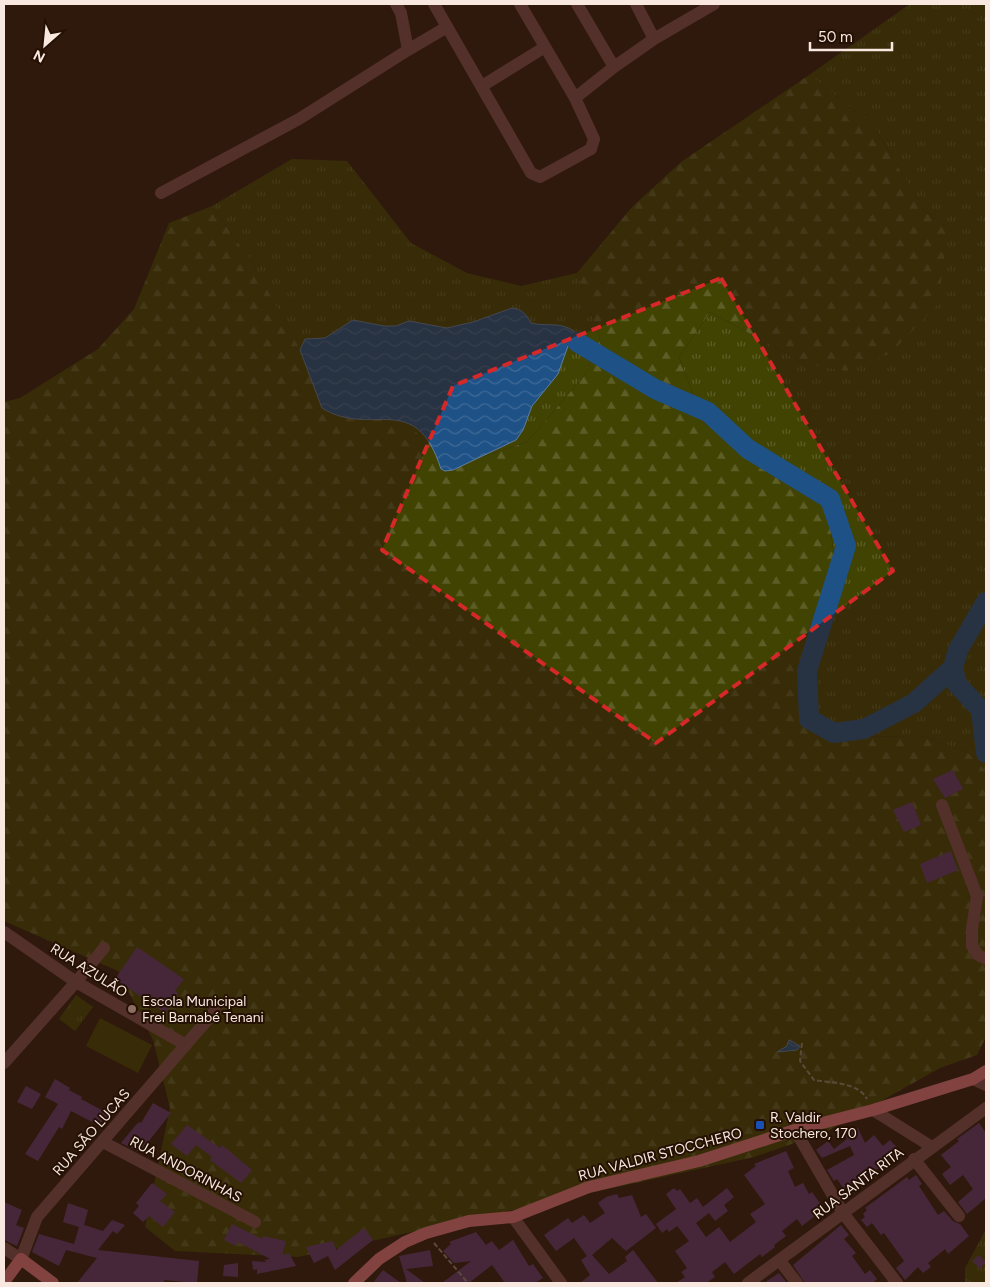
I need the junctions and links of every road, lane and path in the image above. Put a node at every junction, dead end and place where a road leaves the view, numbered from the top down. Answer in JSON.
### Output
{"nodes":[{"id":1,"x":396,"y":4,"type":"edge"},
{"id":2,"x":434,"y":4,"type":"edge"},
{"id":3,"x":520,"y":4,"type":"edge"},
{"id":4,"x":577,"y":4,"type":"edge"},
{"id":5,"x":636,"y":4,"type":"edge"},
{"id":6,"x":714,"y":4,"type":"edge"},
{"id":7,"x":447,"y":27,"type":"junction"},
{"id":8,"x":654,"y":38,"type":"junction"},
{"id":9,"x":545,"y":47,"type":"junction"},
{"id":10,"x":408,"y":50,"type":"junction"},
{"id":11,"x":614,"y":66,"type":"junction"},
{"id":12,"x":482,"y":86,"type":"junction"},
{"id":13,"x":575,"y":98,"type":"junction"},
{"id":14,"x":162,"y":193,"type":"dead end"},
{"id":15,"x":942,"y":805,"type":"dead end"},
{"id":16,"x":986,"y":884,"type":"edge"},
{"id":17,"x":977,"y":896,"type":"junction"},
{"id":18,"x":4,"y":932,"type":"edge"},
{"id":19,"x":104,"y":948,"type":"dead end"},
{"id":20,"x":986,"y":959,"type":"edge"},
{"id":21,"x":76,"y":982,"type":"junction"},
{"id":22,"x":215,"y":1011,"type":"dead end"},
{"id":23,"x":802,"y":1043,"type":"dead end"},
{"id":24,"x":186,"y":1045,"type":"junction"},
{"id":25,"x":4,"y":1063,"type":"edge"},
{"id":26,"x":986,"y":1071,"type":"edge"},
{"id":27,"x":973,"y":1079,"type":"junction"},
{"id":28,"x":986,"y":1085,"type":"edge"},
{"id":29,"x":986,"y":1108,"type":"edge"},
{"id":30,"x":873,"y":1110,"type":"junction"},
{"id":31,"x":795,"y":1130,"type":"junction"},
{"id":32,"x":103,"y":1142,"type":"junction"},
{"id":33,"x":932,"y":1147,"type":"junction"},
{"id":34,"x":914,"y":1159,"type":"junction"},
{"id":35,"x":843,"y":1213,"type":"junction"},
{"id":36,"x":959,"y":1216,"type":"dead end"},
{"id":37,"x":513,"y":1217,"type":"junction"},
{"id":38,"x":255,"y":1222,"type":"dead end"},
{"id":39,"x":426,"y":1233,"type":"junction"},
{"id":40,"x":4,"y":1248,"type":"edge"},
{"id":41,"x":21,"y":1259,"type":"junction"},
{"id":42,"x":780,"y":1261,"type":"junction"},
{"id":43,"x":4,"y":1282,"type":"edge"},
{"id":44,"x":53,"y":1283,"type":"edge"},
{"id":45,"x":354,"y":1283,"type":"edge"},
{"id":46,"x":468,"y":1283,"type":"edge"},
{"id":47,"x":561,"y":1283,"type":"edge"},
{"id":48,"x":748,"y":1283,"type":"edge"},
{"id":49,"x":797,"y":1283,"type":"edge"},
{"id":50,"x":897,"y":1283,"type":"edge"}],
"edges":[{"from":1,"to":10,"type":"street"},
{"from":2,"to":7,"type":"street"},
{"from":3,"to":9,"type":"street"},
{"from":4,"to":11,"type":"street"},
{"from":5,"to":8,"type":"street"},
{"from":6,"to":8,"type":"street"},
{"from":7,"to":10,"type":"street"},
{"from":7,"to":12,"type":"street"},
{"from":8,"to":11,"type":"street"},
{"from":9,"to":12,"type":"street"},
{"from":9,"to":13,"type":"street"},
{"from":10,"to":14,"type":"street"},
{"from":11,"to":13,"type":"street"},
{"from":12,"to":13,"type":"street"},
{"from":15,"to":17,"type":"street"},
{"from":16,"to":17,"type":"street"},
{"from":17,"to":20,"type":"street"},
{"from":18,"to":21,"type":"street","name":"RUA AZULÃO"},
{"from":19,"to":21,"type":"street"},
{"from":21,"to":24,"type":"street","name":"RUA AZULÃO"},
{"from":21,"to":25,"type":"street"},
{"from":22,"to":24,"type":"street","name":"RUA SÃO LUCAS"},
{"from":23,"to":30,"type":"path"},
{"from":24,"to":32,"type":"street","name":"RUA SÃO LUCAS"},
{"from":26,"to":27,"type":"main road","name":"RUA VALDIR STOCCHERO"},
{"from":27,"to":28,"type":"street"},
{"from":27,"to":30,"type":"main road","name":"RUA VALDIR STOCCHERO"},
{"from":29,"to":33,"type":"street","name":"RUA SANTA RITA"},
{"from":30,"to":31,"type":"main road","name":"RUA VALDIR STOCCHERO"},
{"from":30,"to":33,"type":"street"},
{"from":31,"to":35,"type":"street"},
{"from":31,"to":37,"type":"main road","name":"RUA VALDIR STOCCHERO"},
{"from":32,"to":38,"type":"street","name":"RUA ANDORINHAS"},
{"from":32,"to":41,"type":"street","name":"RUA SÃO LUCAS"},
{"from":33,"to":34,"type":"street","name":"RUA SANTA RITA"},
{"from":34,"to":35,"type":"street","name":"RUA SANTA RITA"},
{"from":34,"to":36,"type":"street"},
{"from":35,"to":42,"type":"street","name":"RUA SANTA RITA"},
{"from":35,"to":50,"type":"street"},
{"from":37,"to":39,"type":"main road","name":"RUA VALDIR STOCCHERO"},
{"from":37,"to":47,"type":"street"},
{"from":39,"to":45,"type":"main road","name":"RUA VALDIR STOCCHERO"},
{"from":39,"to":46,"type":"path"},
{"from":40,"to":41,"type":"street"},
{"from":41,"to":43,"type":"main road","name":"RUA SÃO LUCAS"},
{"from":41,"to":44,"type":"main road"},
{"from":42,"to":48,"type":"street","name":"RUA SANTA RITA"},
{"from":42,"to":49,"type":"street"}]}
